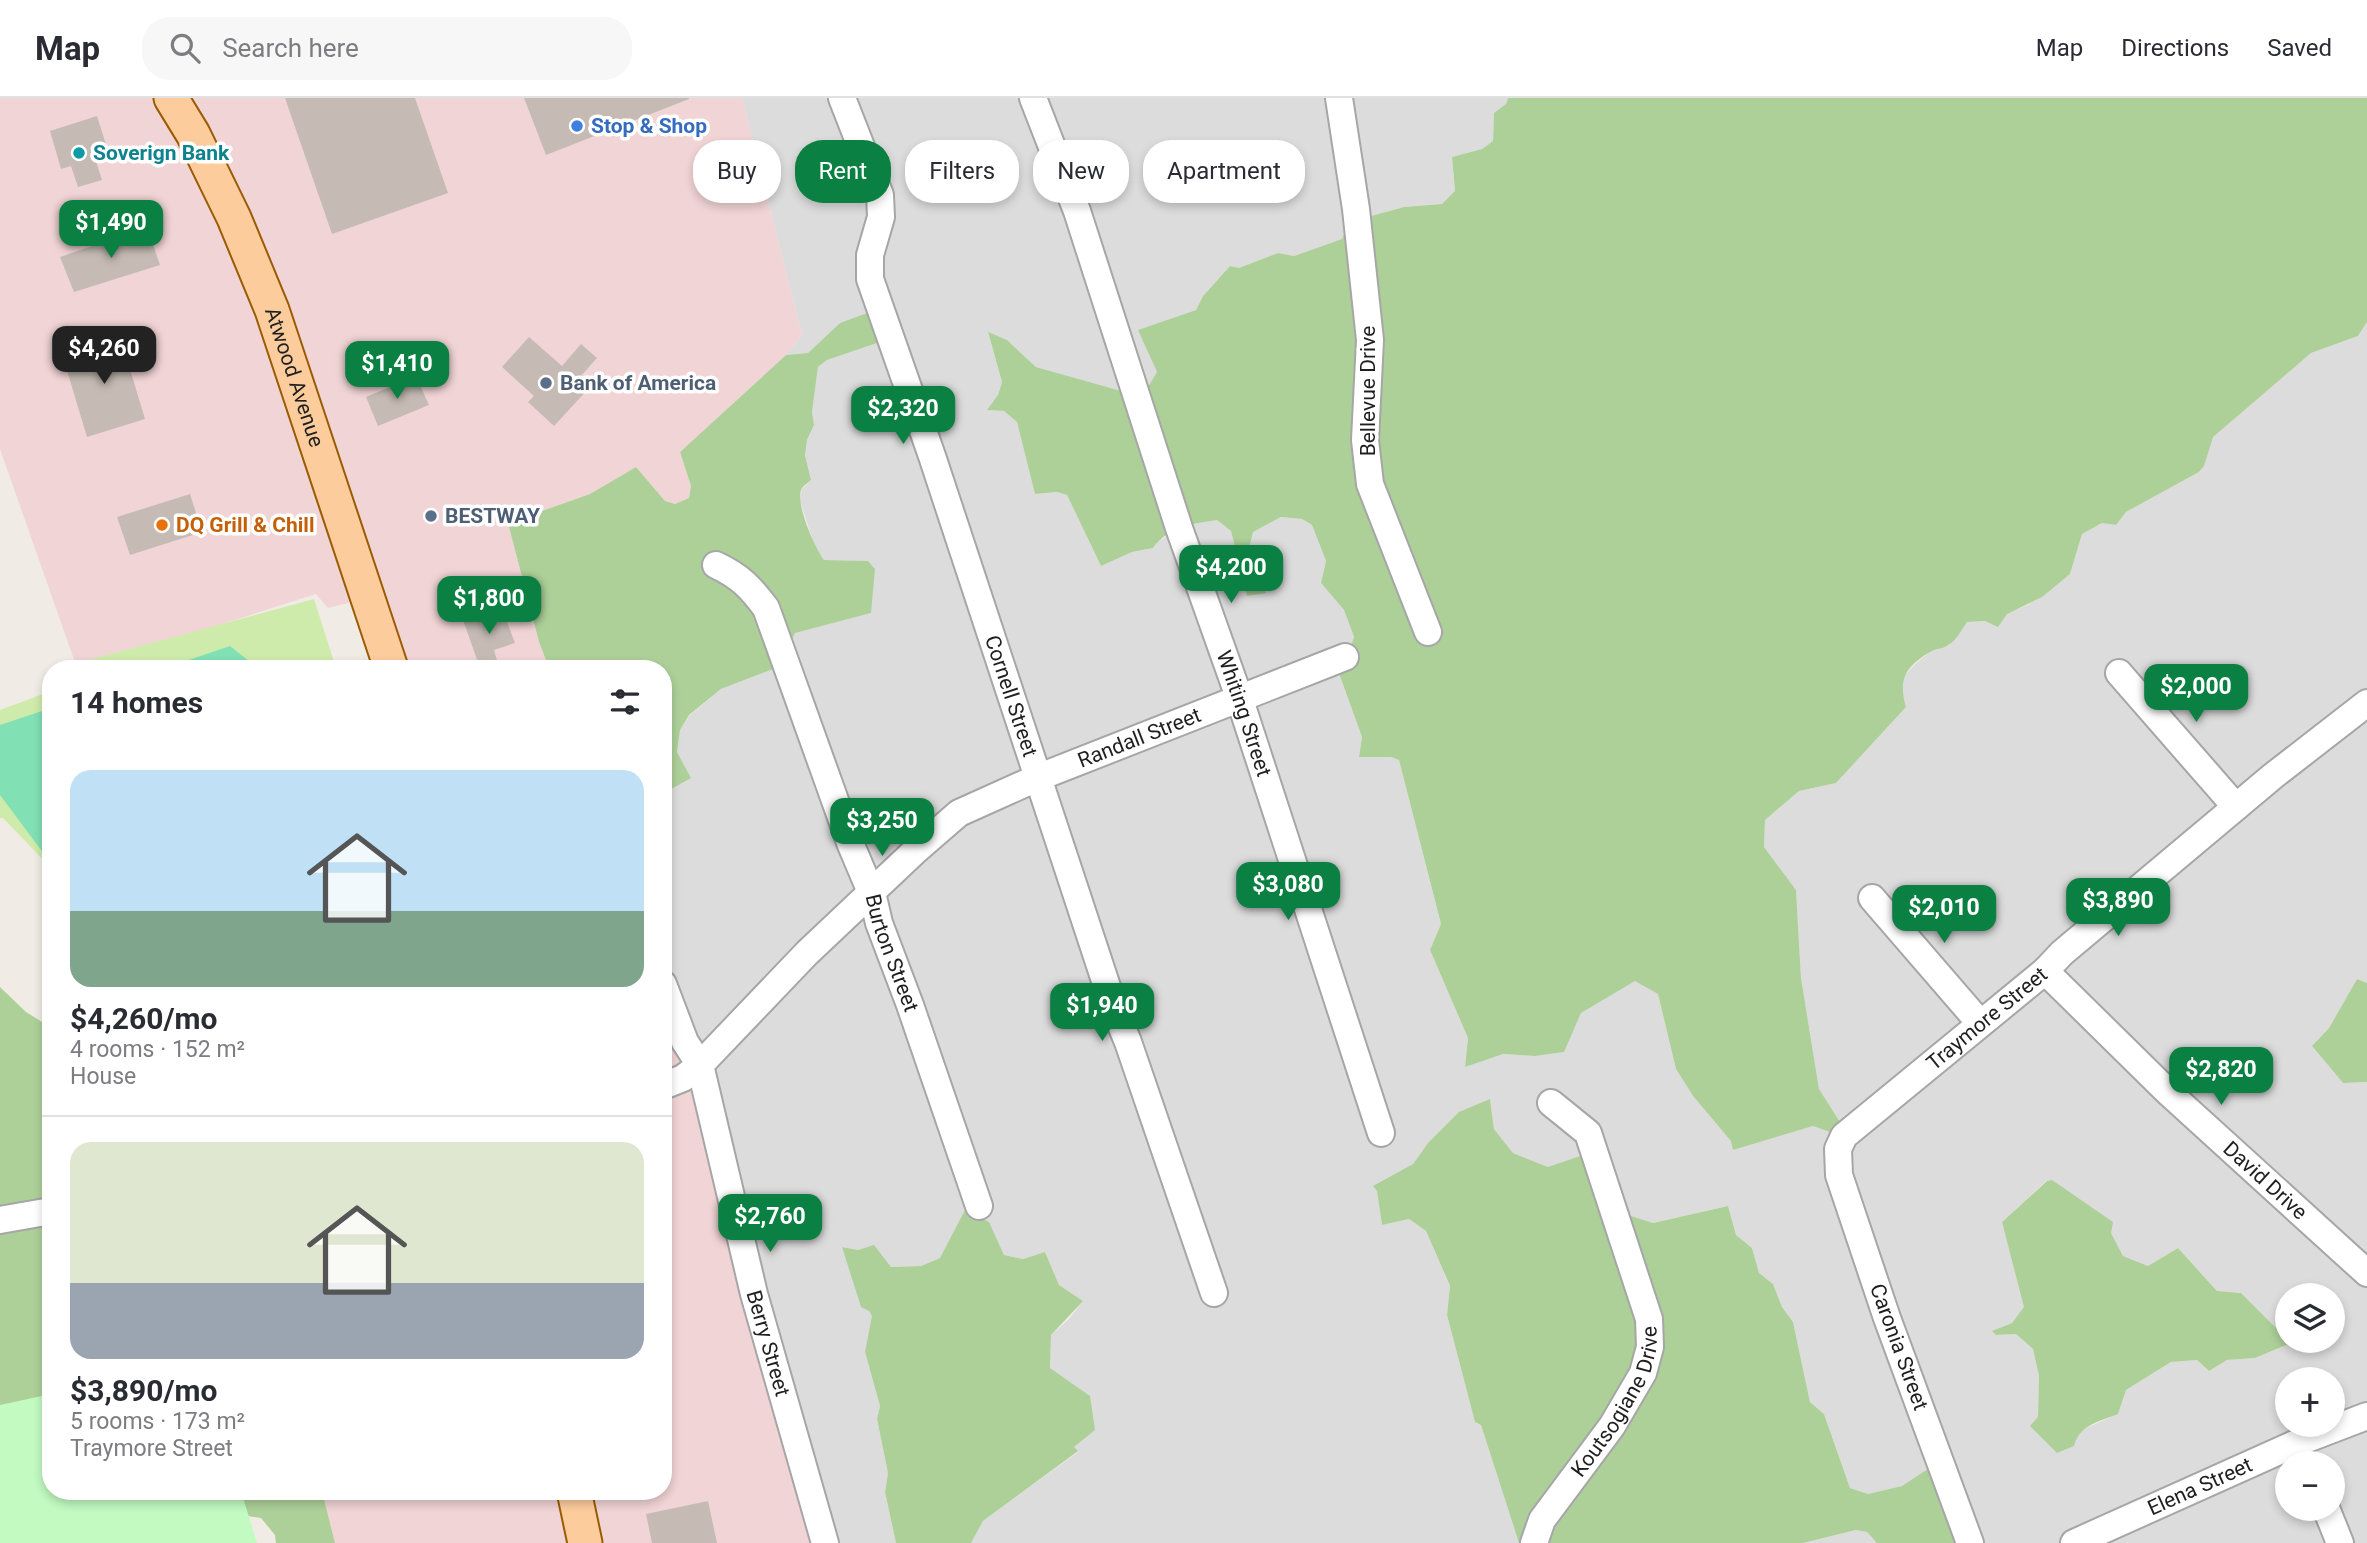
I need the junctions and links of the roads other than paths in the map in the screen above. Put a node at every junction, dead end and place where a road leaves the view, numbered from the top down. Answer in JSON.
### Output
{"nodes":[{"id":1,"x":171,"y":98,"type":"edge"},
{"id":2,"x":842,"y":98,"type":"edge"},
{"id":3,"x":1033,"y":98,"type":"edge"},
{"id":4,"x":1339,"y":98,"type":"edge"},
{"id":5,"x":716,"y":565,"type":"dead end"},
{"id":6,"x":1428,"y":632,"type":"dead end"},
{"id":7,"x":1345,"y":657,"type":"dead end"},
{"id":8,"x":388,"y":660,"type":"edge"},
{"id":9,"x":2119,"y":673,"type":"dead end"},
{"id":10,"x":1239,"y":697,"type":"junction"},
{"id":11,"x":2367,"y":703,"type":"edge"},
{"id":12,"x":1037,"y":778,"type":"junction"},
{"id":13,"x":2236,"y":807,"type":"junction"},
{"id":14,"x":871,"y":893,"type":"junction"},
{"id":15,"x":1872,"y":898,"type":"dead end"},
{"id":16,"x":2045,"y":971,"type":"junction"},
{"id":17,"x":672,"y":1008,"type":"edge"},
{"id":18,"x":1980,"y":1023,"type":"junction"},
{"id":19,"x":699,"y":1065,"type":"junction"},
{"id":20,"x":672,"y":1082,"type":"edge"},
{"id":21,"x":1551,"y":1103,"type":"dead end"},
{"id":22,"x":1381,"y":1133,"type":"dead end"},
{"id":23,"x":1838,"y":1149,"type":"joint"},
{"id":24,"x":979,"y":1206,"type":"dead end"},
{"id":25,"x":42,"y":1213,"type":"edge"},
{"id":26,"x":0,"y":1220,"type":"edge"},
{"id":27,"x":2367,"y":1273,"type":"edge"},
{"id":28,"x":1214,"y":1293,"type":"dead end"},
{"id":29,"x":2367,"y":1416,"type":"edge"},
{"id":30,"x":2307,"y":1451,"type":"edge"},
{"id":31,"x":2275,"y":1465,"type":"edge"},
{"id":32,"x":576,"y":1500,"type":"edge"},
{"id":33,"x":2331,"y":1521,"type":"edge"},
{"id":34,"x":2107,"y":1536,"type":"edge"},
{"id":35,"x":585,"y":1543,"type":"edge"},
{"id":36,"x":825,"y":1543,"type":"edge"},
{"id":37,"x":1534,"y":1543,"type":"edge"},
{"id":38,"x":1970,"y":1543,"type":"edge"},
{"id":39,"x":2074,"y":1543,"type":"edge"},
{"id":40,"x":2340,"y":1543,"type":"edge"}],
"edges":[{"from":1,"to":8,"type":"main road","name":"Atwood Avenue"},
{"from":2,"to":12,"type":"street","name":"Cornell Street"},
{"from":3,"to":10,"type":"street","name":"Whiting Street"},
{"from":4,"to":6,"type":"street","name":"Bellevue Drive"},
{"from":5,"to":14,"type":"street","name":"Burton Street"},
{"from":7,"to":10,"type":"street","name":"Randall Street"},
{"from":9,"to":13,"type":"street"},
{"from":10,"to":12,"type":"street","name":"Randall Street"},
{"from":10,"to":22,"type":"street","name":"Whiting Street"},
{"from":11,"to":13,"type":"street","name":"Traymore Street"},
{"from":12,"to":14,"type":"street","name":"Randall Street"},
{"from":12,"to":28,"type":"street","name":"Cornell Street"},
{"from":13,"to":16,"type":"street","name":"Traymore Street"},
{"from":14,"to":19,"type":"street","name":"Randall Street"},
{"from":14,"to":24,"type":"street","name":"Burton Street"},
{"from":15,"to":18,"type":"street"},
{"from":16,"to":18,"type":"street","name":"Traymore Street"},
{"from":16,"to":27,"type":"street","name":"David Drive"},
{"from":17,"to":19,"type":"street","name":"Berry Street"},
{"from":18,"to":23,"type":"street","name":"Traymore Street"},
{"from":19,"to":20,"type":"street","name":"Randall Street"},
{"from":19,"to":36,"type":"street","name":"Berry Street"},
{"from":21,"to":37,"type":"street","name":"Koutsogiane Drive"},
{"from":23,"to":38,"type":"street","name":"Caronia Street"},
{"from":25,"to":26,"type":"street"},
{"from":29,"to":30,"type":"street","name":"Elena Street"},
{"from":31,"to":34,"type":"street","name":"Elena Street"},
{"from":32,"to":35,"type":"main road"},
{"from":33,"to":40,"type":"street"},
{"from":34,"to":39,"type":"street","name":"Elena Street"}]}
